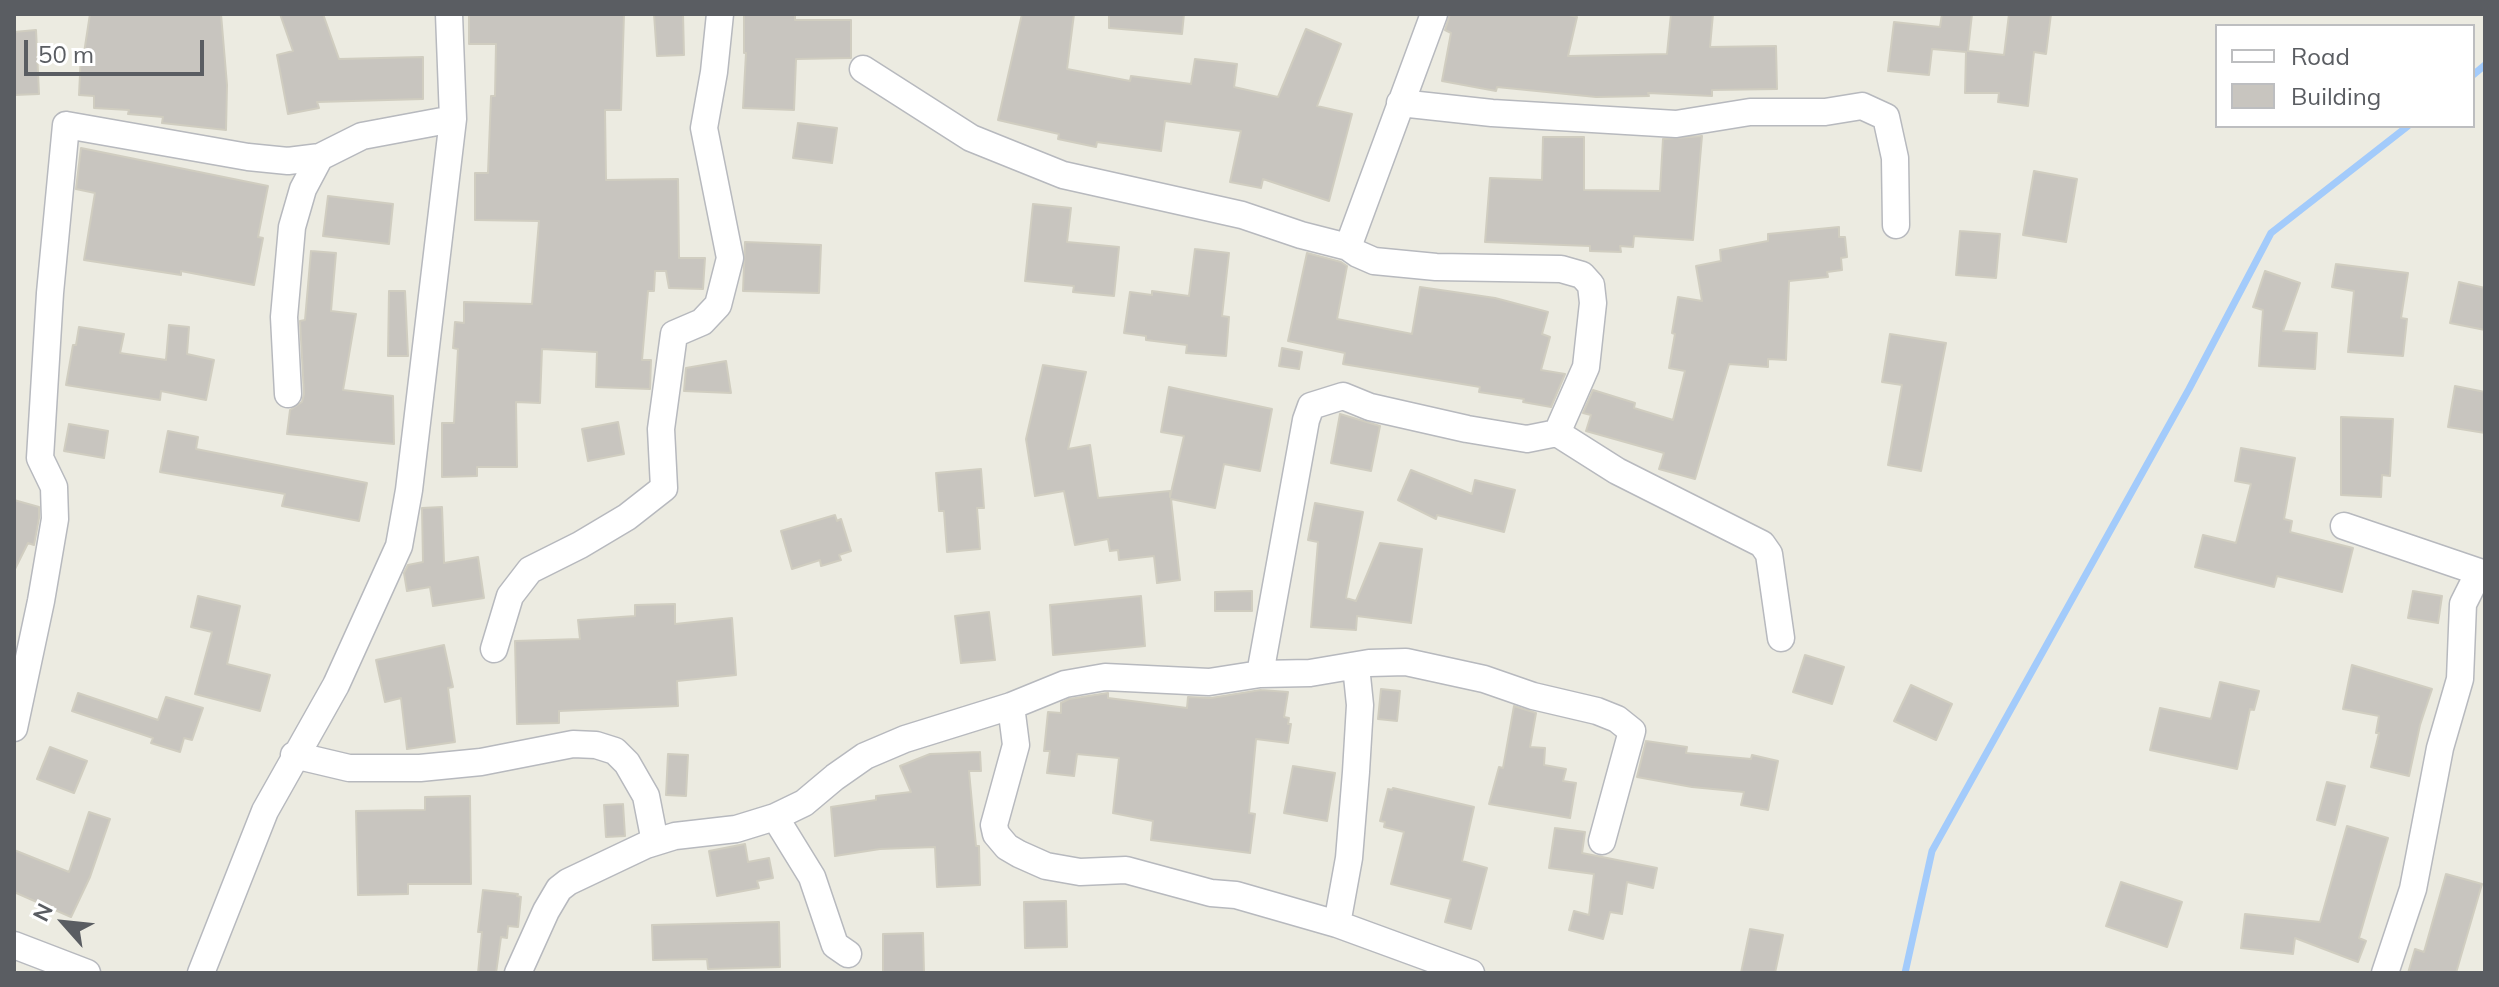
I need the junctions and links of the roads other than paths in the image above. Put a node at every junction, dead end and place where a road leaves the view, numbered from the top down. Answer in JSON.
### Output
{"nodes":[{"id":1,"x":449,"y":14,"type":"edge"},
{"id":2,"x":720,"y":14,"type":"edge"},
{"id":3,"x":1434,"y":14,"type":"edge"},
{"id":4,"x":863,"y":69,"type":"dead end"},
{"id":5,"x":1400,"y":103,"type":"junction"},
{"id":6,"x":453,"y":119,"type":"junction"},
{"id":7,"x":320,"y":157,"type":"junction"},
{"id":8,"x":1896,"y":225,"type":"dead end"},
{"id":9,"x":1348,"y":247,"type":"junction"},
{"id":10,"x":288,"y":394,"type":"dead end"},
{"id":11,"x":1557,"y":433,"type":"junction"},
{"id":12,"x":2344,"y":526,"type":"dead end"},
{"id":13,"x":2482,"y":573,"type":"edge"},
{"id":14,"x":1781,"y":638,"type":"dead end"},
{"id":15,"x":494,"y":649,"type":"dead end"},
{"id":16,"x":1356,"y":666,"type":"junction"},
{"id":17,"x":1260,"y":674,"type":"junction"},
{"id":18,"x":1011,"y":706,"type":"junction"},
{"id":19,"x":14,"y":728,"type":"edge"},
{"id":20,"x":294,"y":755,"type":"junction"},
{"id":21,"x":775,"y":817,"type":"junction"},
{"id":22,"x":1602,"y":841,"type":"dead end"},
{"id":23,"x":655,"y":842,"type":"junction"},
{"id":24,"x":1337,"y":924,"type":"junction"},
{"id":25,"x":14,"y":945,"type":"edge"},
{"id":26,"x":848,"y":954,"type":"dead end"},
{"id":27,"x":87,"y":973,"type":"edge"},
{"id":28,"x":201,"y":973,"type":"edge"},
{"id":29,"x":518,"y":973,"type":"edge"},
{"id":30,"x":1471,"y":973,"type":"edge"},
{"id":31,"x":2385,"y":973,"type":"edge"}],
"edges":[{"from":1,"to":6,"type":"street"},
{"from":2,"to":15,"type":"street"},
{"from":3,"to":5,"type":"street"},
{"from":4,"to":9,"type":"street"},
{"from":5,"to":8,"type":"street"},
{"from":5,"to":9,"type":"street"},
{"from":6,"to":7,"type":"street"},
{"from":6,"to":20,"type":"street"},
{"from":7,"to":10,"type":"street"},
{"from":7,"to":19,"type":"street"},
{"from":9,"to":11,"type":"street"},
{"from":11,"to":14,"type":"street"},
{"from":11,"to":17,"type":"street"},
{"from":12,"to":13,"type":"street"},
{"from":13,"to":31,"type":"street"},
{"from":16,"to":17,"type":"street"},
{"from":16,"to":22,"type":"street"},
{"from":16,"to":24,"type":"street"},
{"from":17,"to":18,"type":"street"},
{"from":18,"to":21,"type":"street"},
{"from":18,"to":24,"type":"street"},
{"from":20,"to":23,"type":"street"},
{"from":20,"to":28,"type":"street"},
{"from":21,"to":23,"type":"street"},
{"from":21,"to":26,"type":"street"},
{"from":23,"to":29,"type":"street"},
{"from":24,"to":30,"type":"street"},
{"from":25,"to":27,"type":"street"}]}
